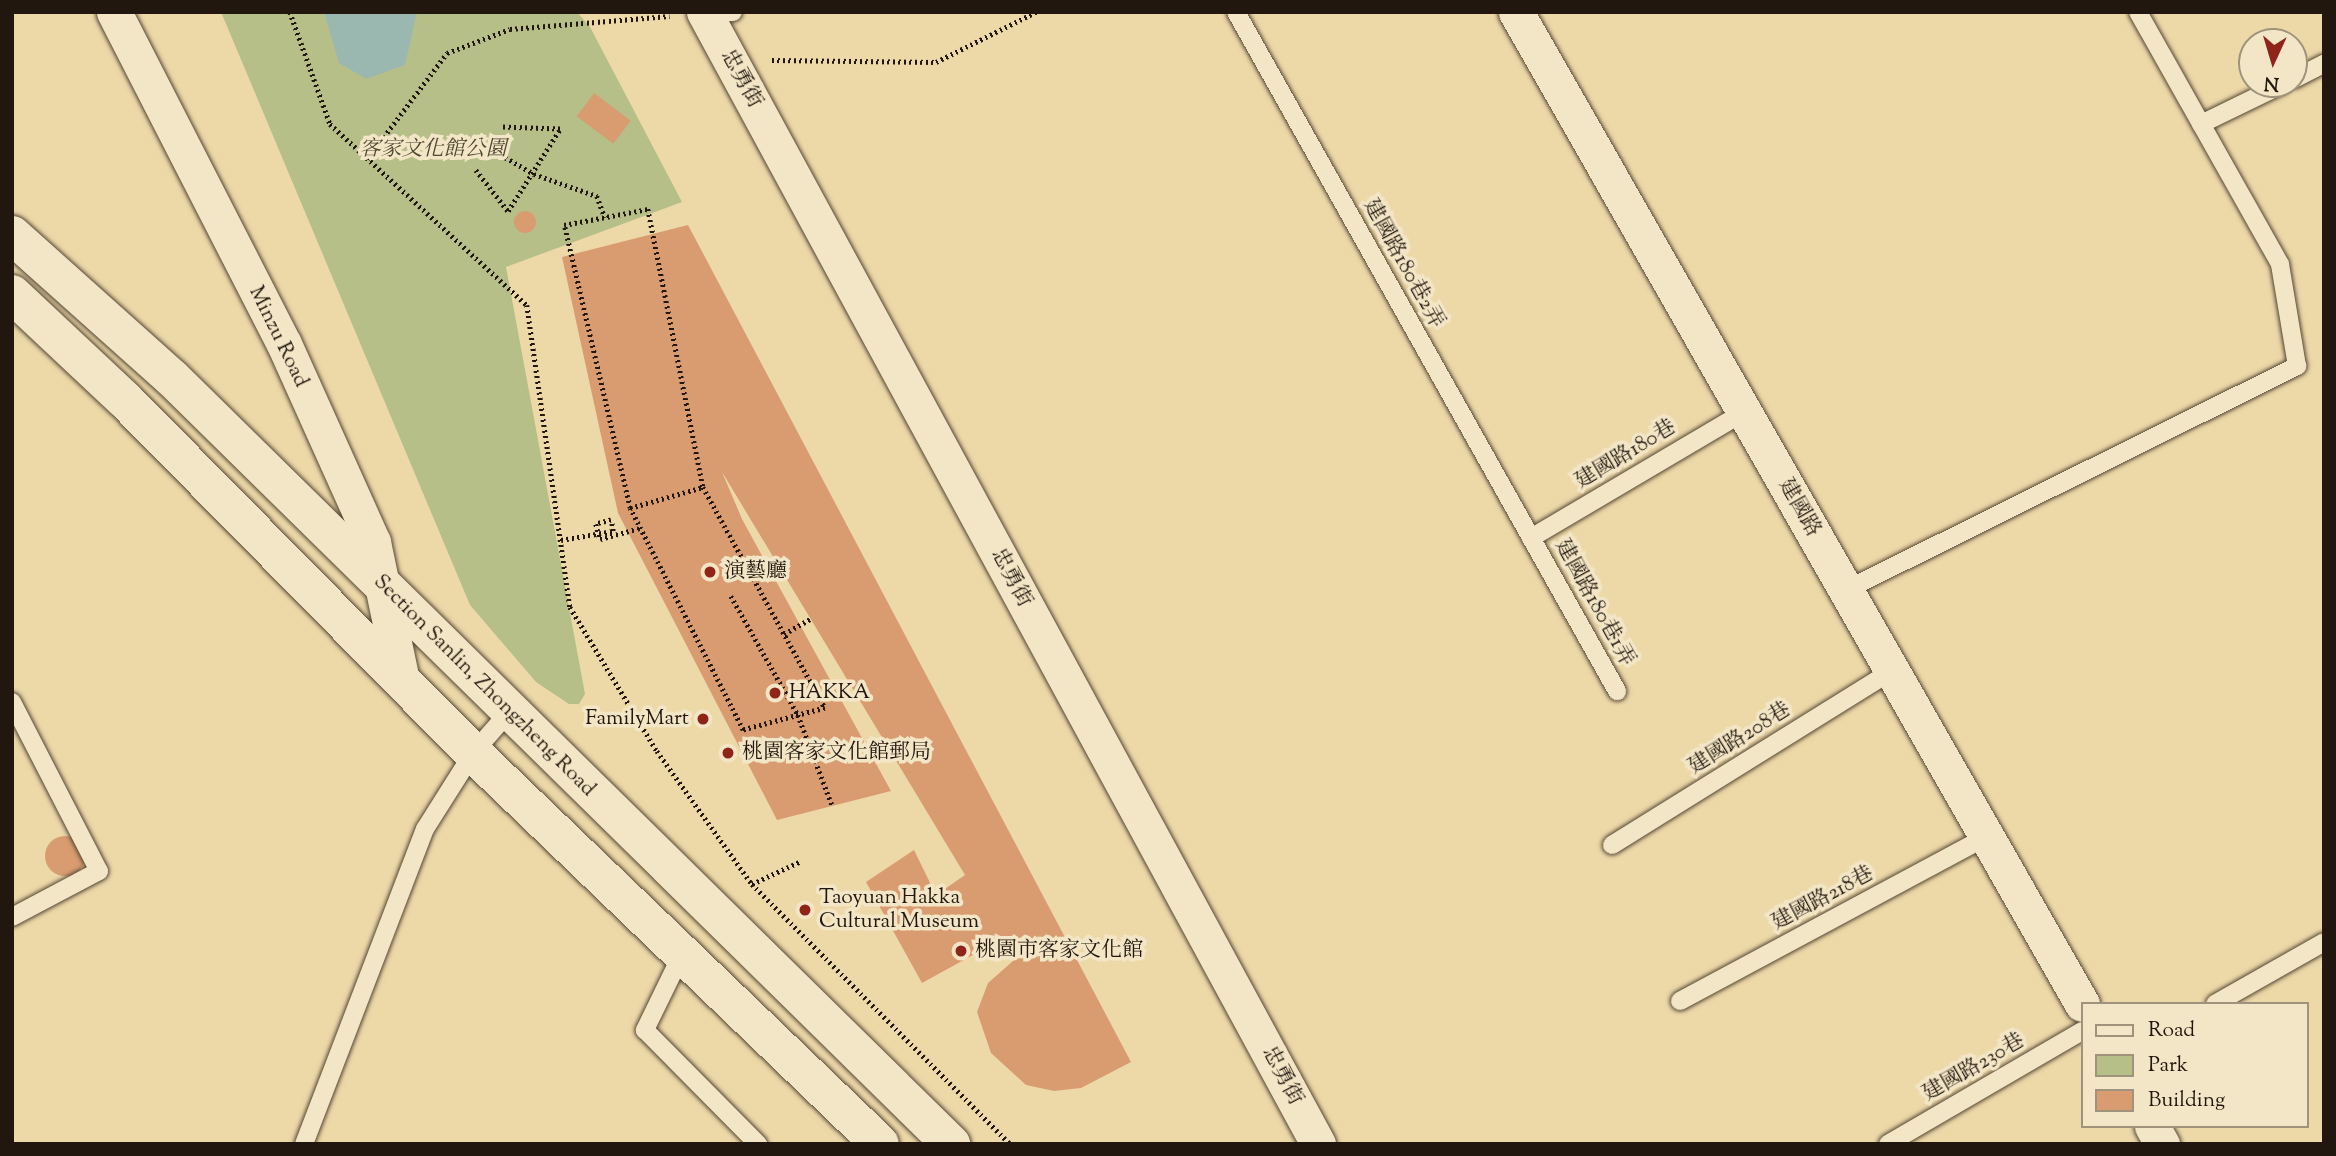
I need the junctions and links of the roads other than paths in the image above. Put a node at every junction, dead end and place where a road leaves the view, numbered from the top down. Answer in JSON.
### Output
{"nodes":[{"id":1,"x":114,"y":12,"type":"edge"},
{"id":2,"x":733,"y":12,"type":"edge"},
{"id":3,"x":1236,"y":12,"type":"edge"},
{"id":4,"x":1516,"y":12,"type":"edge"},
{"id":5,"x":2138,"y":12,"type":"edge"},
{"id":6,"x":705,"y":13,"type":"edge"},
{"id":7,"x":2324,"y":64,"type":"edge"},
{"id":8,"x":2308,"y":72,"type":"edge"},
{"id":9,"x":2254,"y":98,"type":"edge"},
{"id":10,"x":2201,"y":124,"type":"junction"},
{"id":11,"x":12,"y":235,"type":"edge"},
{"id":12,"x":12,"y":294,"type":"edge"},
{"id":13,"x":1744,"y":412,"type":"junction"},
{"id":14,"x":1531,"y":538,"type":"junction"},
{"id":15,"x":384,"y":588,"type":"junction"},
{"id":16,"x":1846,"y":590,"type":"junction"},
{"id":17,"x":1892,"y":671,"type":"junction"},
{"id":18,"x":401,"y":676,"type":"junction"},
{"id":19,"x":1618,"y":691,"type":"dead end"},
{"id":20,"x":12,"y":702,"type":"edge"},
{"id":21,"x":509,"y":712,"type":"junction"},
{"id":22,"x":472,"y":753,"type":"junction"},
{"id":23,"x":1986,"y":837,"type":"junction"},
{"id":24,"x":1612,"y":845,"type":"dead end"},
{"id":25,"x":12,"y":917,"type":"edge"},
{"id":26,"x":2324,"y":942,"type":"edge"},
{"id":27,"x":682,"y":954,"type":"junction"},
{"id":28,"x":1680,"y":1001,"type":"dead end"},
{"id":29,"x":2081,"y":1002,"type":"edge"},
{"id":30,"x":2219,"y":1002,"type":"edge"},
{"id":31,"x":2080,"y":1032,"type":"edge"},
{"id":32,"x":2153,"y":1128,"type":"edge"},
{"id":33,"x":304,"y":1144,"type":"edge"},
{"id":34,"x":758,"y":1144,"type":"edge"},
{"id":35,"x":880,"y":1144,"type":"edge"},
{"id":36,"x":951,"y":1144,"type":"edge"},
{"id":37,"x":1318,"y":1144,"type":"edge"},
{"id":38,"x":1888,"y":1144,"type":"edge"},
{"id":39,"x":2162,"y":1144,"type":"edge"}],
"edges":[{"from":1,"to":15,"type":"street","name":"Minzu Road"},
{"from":2,"to":6,"type":"lane"},
{"from":3,"to":14,"type":"lane","name":"建國路180巷2弄"},
{"from":4,"to":13,"type":"street","name":"建國路"},
{"from":5,"to":10,"type":"lane"},
{"from":6,"to":37,"type":"street","name":"忠勇街"},
{"from":7,"to":8,"type":"lane"},
{"from":9,"to":10,"type":"lane"},
{"from":10,"to":16,"type":"lane"},
{"from":11,"to":15,"type":"main road","name":"Section Sanlin, Zhongzheng Road"},
{"from":12,"to":18,"type":"main road"},
{"from":13,"to":14,"type":"lane","name":"建國路180巷"},
{"from":13,"to":16,"type":"street","name":"建國路"},
{"from":14,"to":19,"type":"lane","name":"建國路180巷1弄"},
{"from":15,"to":18,"type":"street","name":"Minzu Road"},
{"from":15,"to":21,"type":"main road","name":"Section Sanlin, Zhongzheng Road"},
{"from":16,"to":17,"type":"street","name":"建國路"},
{"from":17,"to":23,"type":"street","name":"建國路"},
{"from":17,"to":24,"type":"lane","name":"建國路208巷"},
{"from":18,"to":22,"type":"main road"},
{"from":20,"to":25,"type":"lane"},
{"from":21,"to":22,"type":"lane"},
{"from":21,"to":36,"type":"main road","name":"Section Sanlin, Zhongzheng Road"},
{"from":22,"to":27,"type":"main road"},
{"from":22,"to":33,"type":"lane"},
{"from":23,"to":28,"type":"lane","name":"建國路218巷"},
{"from":23,"to":29,"type":"street","name":"建國路"},
{"from":26,"to":30,"type":"lane"},
{"from":27,"to":34,"type":"lane"},
{"from":27,"to":35,"type":"main road"},
{"from":31,"to":38,"type":"lane","name":"建國路230巷"},
{"from":32,"to":39,"type":"street"}]}
